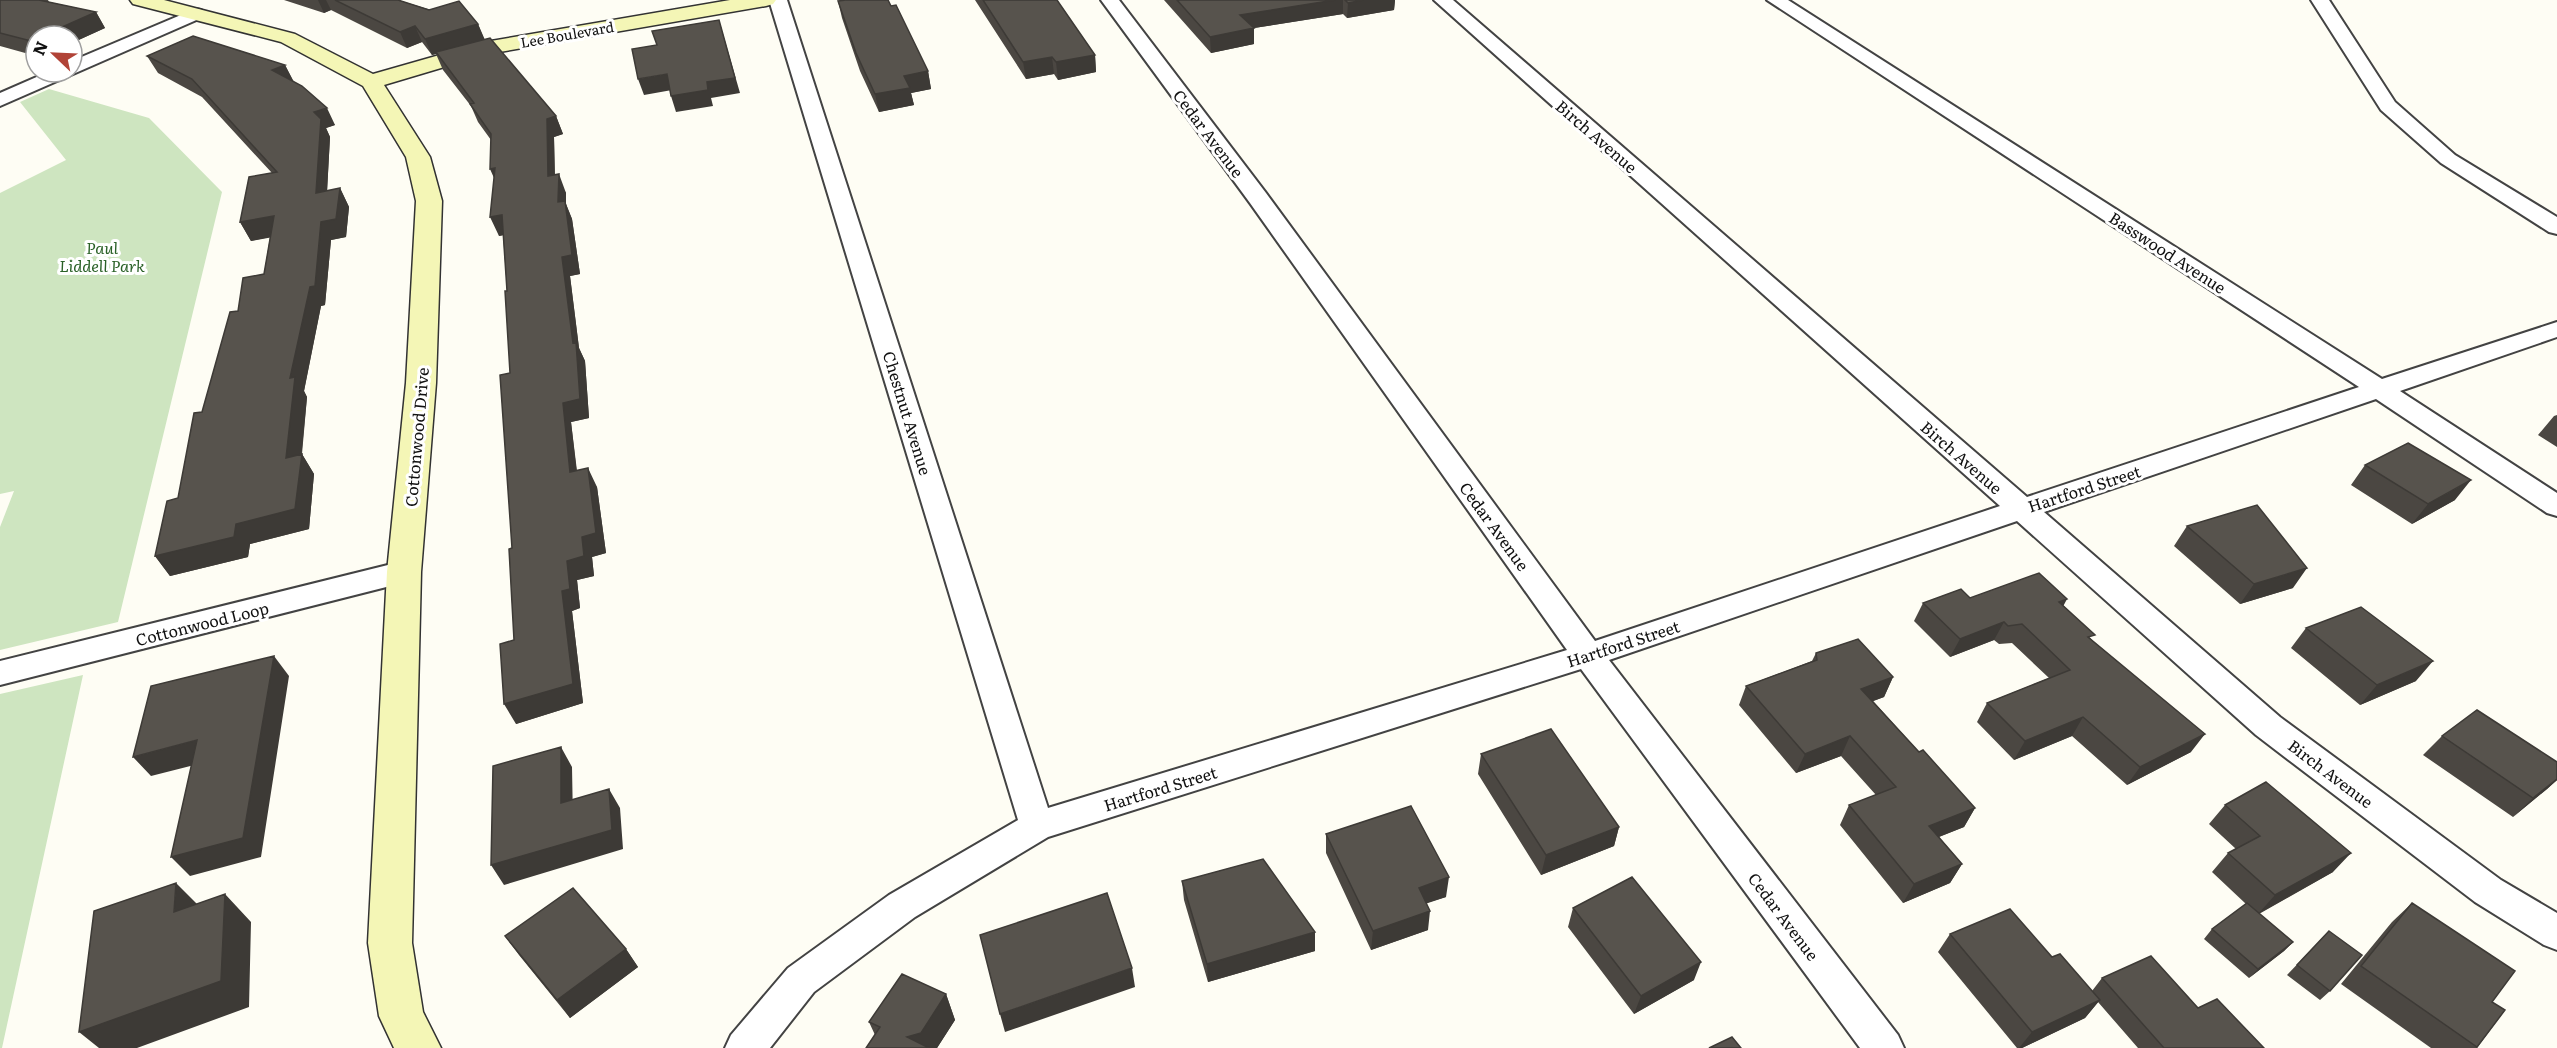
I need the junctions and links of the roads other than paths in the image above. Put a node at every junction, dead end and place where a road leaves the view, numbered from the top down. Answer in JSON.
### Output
{"nodes":[{"id":1,"x":140,"y":0,"type":"edge"},
{"id":2,"x":766,"y":0,"type":"edge"},
{"id":3,"x":778,"y":0,"type":"edge"},
{"id":4,"x":1110,"y":0,"type":"edge"},
{"id":5,"x":1443,"y":0,"type":"edge"},
{"id":6,"x":1776,"y":0,"type":"edge"},
{"id":7,"x":2320,"y":0,"type":"edge"},
{"id":8,"x":195,"y":14,"type":"junction"},
{"id":9,"x":84,"y":63,"type":"edge"},
{"id":10,"x":371,"y":82,"type":"junction"},
{"id":11,"x":37,"y":84,"type":"edge"},
{"id":12,"x":0,"y":100,"type":"edge"},
{"id":13,"x":2557,"y":227,"type":"edge"},
{"id":14,"x":2557,"y":329,"type":"edge"},
{"id":15,"x":2382,"y":390,"type":"junction"},
{"id":16,"x":2557,"y":506,"type":"edge"},
{"id":17,"x":2020,"y":509,"type":"junction"},
{"id":18,"x":404,"y":572,"type":"junction"},
{"id":19,"x":1589,"y":655,"type":"junction"},
{"id":20,"x":0,"y":673,"type":"edge"},
{"id":21,"x":1037,"y":826,"type":"junction"},
{"id":22,"x":2557,"y":933,"type":"edge"},
{"id":23,"x":418,"y":1048,"type":"edge"},
{"id":24,"x":745,"y":1048,"type":"edge"},
{"id":25,"x":1884,"y":1048,"type":"edge"}],
"edges":[{"from":1,"to":8,"type":"street","name":"Cottonwood Drive"},
{"from":2,"to":10,"type":"street","name":"Lee Boulevard"},
{"from":3,"to":21,"type":"street","name":"Chestnut Avenue"},
{"from":4,"to":19,"type":"street","name":"Cedar Avenue"},
{"from":5,"to":17,"type":"street","name":"Birch Avenue"},
{"from":6,"to":15,"type":"street","name":"Basswood Avenue"},
{"from":7,"to":13,"type":"street"},
{"from":8,"to":9,"type":"street"},
{"from":8,"to":10,"type":"street","name":"Cottonwood Drive"},
{"from":10,"to":18,"type":"street","name":"Cottonwood Drive"},
{"from":11,"to":12,"type":"street"},
{"from":14,"to":15,"type":"street","name":"Hartford Street"},
{"from":15,"to":16,"type":"street","name":"Basswood Avenue"},
{"from":15,"to":17,"type":"street","name":"Hartford Street"},
{"from":17,"to":19,"type":"street","name":"Hartford Street"},
{"from":17,"to":22,"type":"street","name":"Birch Avenue"},
{"from":18,"to":20,"type":"street","name":"Cottonwood Loop"},
{"from":18,"to":23,"type":"street","name":"Cottonwood Drive"},
{"from":19,"to":21,"type":"street","name":"Hartford Street"},
{"from":19,"to":25,"type":"street","name":"Cedar Avenue"},
{"from":21,"to":24,"type":"street","name":"Hartford Street"}]}
